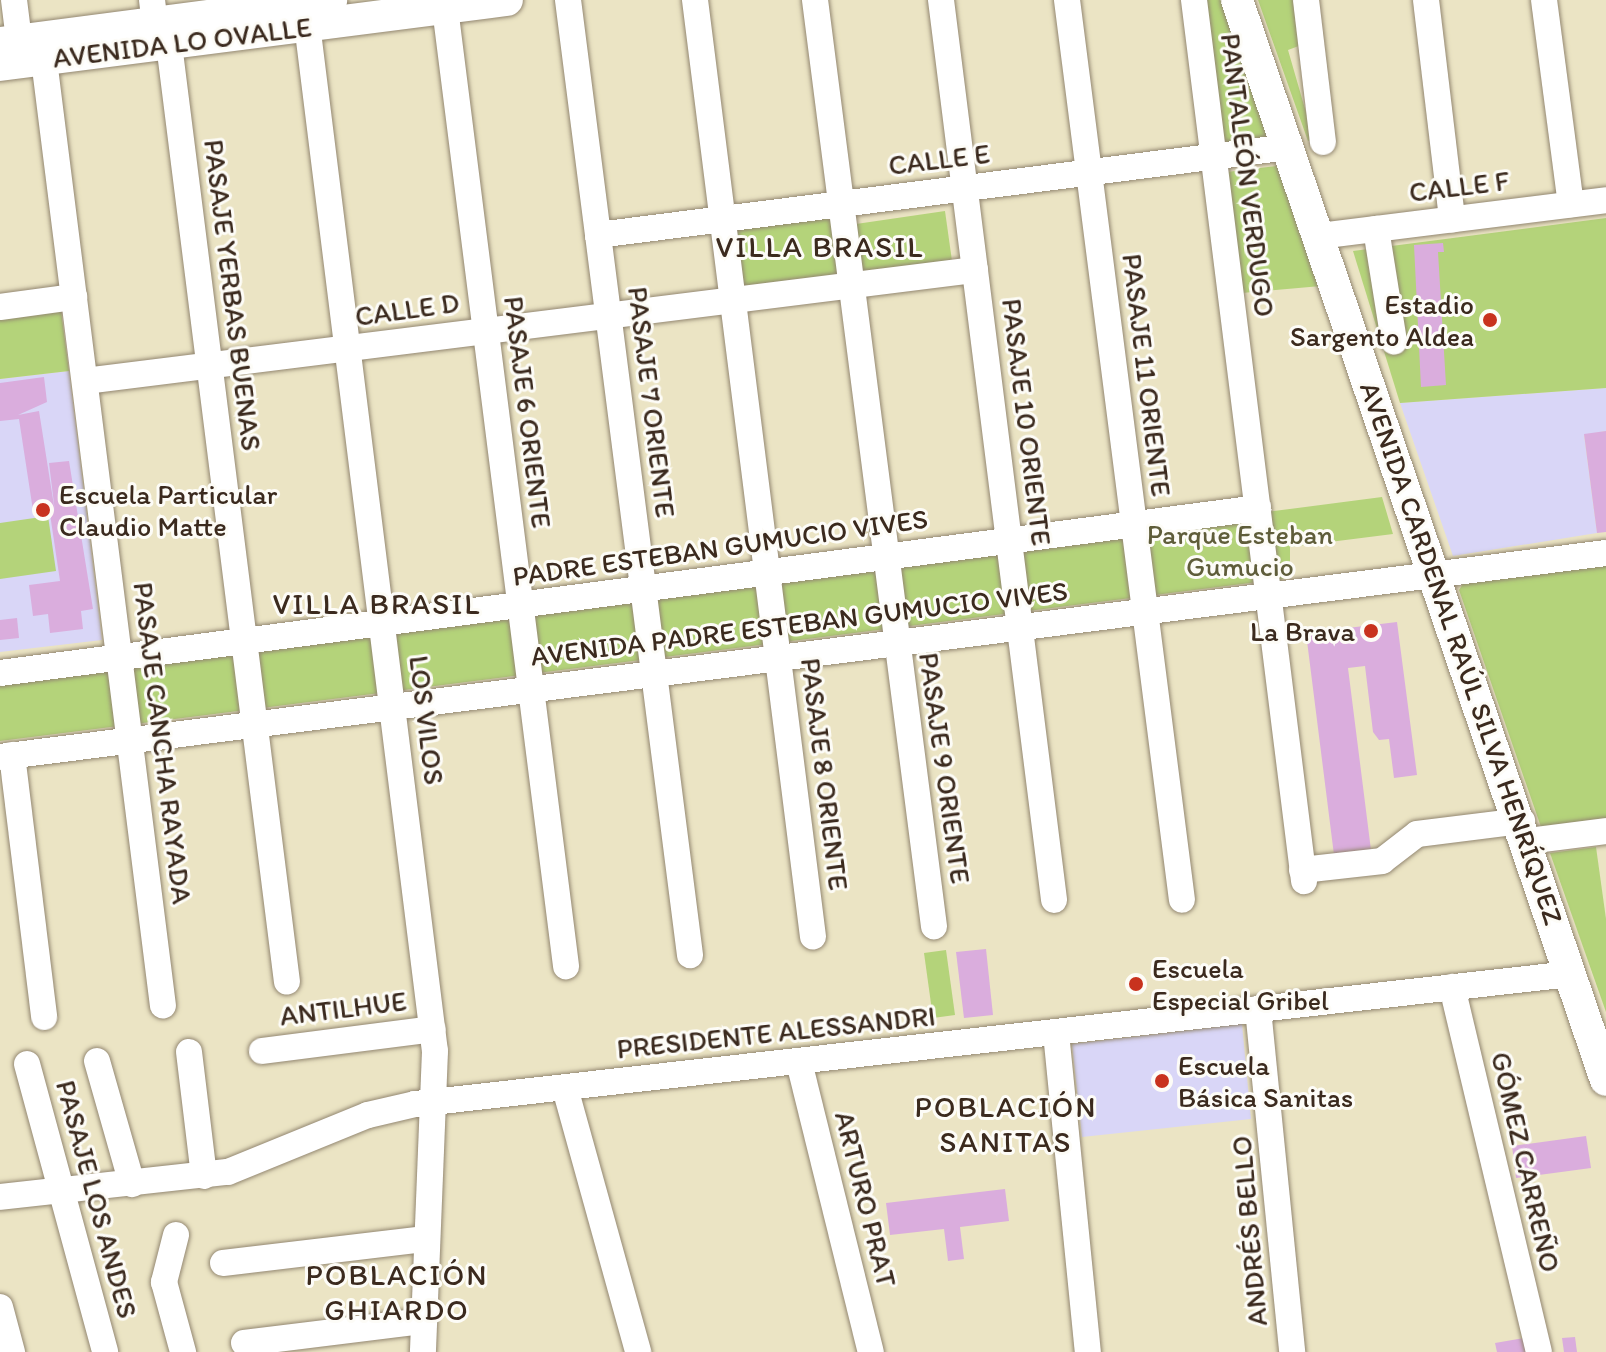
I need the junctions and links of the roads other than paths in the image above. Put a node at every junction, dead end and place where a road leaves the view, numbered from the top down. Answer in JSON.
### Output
{"nodes":[{"id":1,"x":14,"y":0,"type":"edge"},
{"id":2,"x":507,"y":0,"type":"edge"},
{"id":3,"x":568,"y":0,"type":"edge"},
{"id":4,"x":695,"y":0,"type":"edge"},
{"id":5,"x":815,"y":0,"type":"edge"},
{"id":6,"x":941,"y":0,"type":"edge"},
{"id":7,"x":1067,"y":0,"type":"edge"},
{"id":8,"x":1194,"y":0,"type":"edge"},
{"id":9,"x":1237,"y":0,"type":"edge"},
{"id":10,"x":1306,"y":0,"type":"edge"},
{"id":11,"x":1426,"y":0,"type":"edge"},
{"id":12,"x":1544,"y":0,"type":"edge"},
{"id":13,"x":305,"y":7,"type":"edge"},
{"id":14,"x":445,"y":8,"type":"junction"},
{"id":15,"x":159,"y":22,"type":"edge"},
{"id":16,"x":16,"y":52,"type":"edge"},
{"id":17,"x":1323,"y":142,"type":"dead end"},
{"id":18,"x":1289,"y":147,"type":"junction"},
{"id":19,"x":1214,"y":156,"type":"junction"},
{"id":20,"x":1089,"y":172,"type":"junction"},
{"id":21,"x":965,"y":188,"type":"junction"},
{"id":22,"x":1606,"y":200,"type":"edge"},
{"id":23,"x":841,"y":204,"type":"junction"},
{"id":24,"x":1571,"y":204,"type":"junction"},
{"id":25,"x":722,"y":219,"type":"junction"},
{"id":26,"x":1452,"y":219,"type":"junction"},
{"id":27,"x":1376,"y":229,"type":"junction"},
{"id":28,"x":598,"y":235,"type":"junction"},
{"id":29,"x":1319,"y":236,"type":"junction"},
{"id":30,"x":975,"y":270,"type":"junction"},
{"id":31,"x":851,"y":285,"type":"junction"},
{"id":32,"x":74,"y":297,"type":"junction"},
{"id":33,"x":733,"y":300,"type":"junction"},
{"id":34,"x":0,"y":307,"type":"edge"},
{"id":35,"x":609,"y":315,"type":"junction"},
{"id":36,"x":485,"y":331,"type":"junction"},
{"id":37,"x":1394,"y":342,"type":"dead end"},
{"id":38,"x":347,"y":350,"type":"junction"},
{"id":39,"x":209,"y":364,"type":"junction"},
{"id":40,"x":85,"y":381,"type":"junction"},
{"id":41,"x":1258,"y":508,"type":"junction"},
{"id":42,"x":1134,"y":524,"type":"junction"},
{"id":43,"x":1009,"y":541,"type":"junction"},
{"id":44,"x":1606,"y":553,"type":"edge"},
{"id":45,"x":885,"y":557,"type":"junction"},
{"id":46,"x":767,"y":573,"type":"junction"},
{"id":47,"x":1437,"y":575,"type":"junction"},
{"id":48,"x":644,"y":589,"type":"junction"},
{"id":49,"x":1269,"y":596,"type":"junction"},
{"id":50,"x":519,"y":606,"type":"junction"},
{"id":51,"x":1145,"y":612,"type":"junction"},
{"id":52,"x":382,"y":624,"type":"junction"},
{"id":53,"x":1020,"y":628,"type":"junction"},
{"id":54,"x":245,"y":642,"type":"junction"},
{"id":55,"x":896,"y":643,"type":"junction"},
{"id":56,"x":120,"y":658,"type":"junction"},
{"id":57,"x":778,"y":658,"type":"junction"},
{"id":58,"x":0,"y":673,"type":"edge"},
{"id":59,"x":655,"y":674,"type":"junction"},
{"id":60,"x":530,"y":689,"type":"junction"},
{"id":61,"x":393,"y":707,"type":"junction"},
{"id":62,"x":255,"y":724,"type":"junction"},
{"id":63,"x":131,"y":740,"type":"junction"},
{"id":64,"x":6,"y":756,"type":"edge"},
{"id":65,"x":1525,"y":831,"type":"junction"},
{"id":66,"x":1606,"y":831,"type":"edge"},
{"id":67,"x":1054,"y":900,"type":"dead end"},
{"id":68,"x":1182,"y":900,"type":"dead end"},
{"id":69,"x":934,"y":926,"type":"dead end"},
{"id":70,"x":813,"y":937,"type":"dead end"},
{"id":71,"x":690,"y":955,"type":"dead end"},
{"id":72,"x":566,"y":966,"type":"dead end"},
{"id":73,"x":1571,"y":974,"type":"junction"},
{"id":74,"x":287,"y":982,"type":"dead end"},
{"id":75,"x":1452,"y":987,"type":"junction"},
{"id":76,"x":163,"y":1006,"type":"dead end"},
{"id":77,"x":1258,"y":1009,"type":"junction"},
{"id":78,"x":44,"y":1017,"type":"dead end"},
{"id":79,"x":433,"y":1029,"type":"junction"},
{"id":80,"x":1056,"y":1033,"type":"junction"},
{"id":81,"x":262,"y":1051,"type":"dead end"},
{"id":82,"x":189,"y":1052,"type":"dead end"},
{"id":83,"x":97,"y":1061,"type":"dead end"},
{"id":84,"x":799,"y":1062,"type":"junction"},
{"id":85,"x":27,"y":1064,"type":"dead end"},
{"id":86,"x":1606,"y":1080,"type":"edge"},
{"id":87,"x":565,"y":1088,"type":"junction"},
{"id":88,"x":434,"y":1102,"type":"junction"},
{"id":89,"x":204,"y":1176,"type":"junction"},
{"id":90,"x":132,"y":1184,"type":"junction"},
{"id":91,"x":61,"y":1190,"type":"junction"},
{"id":92,"x":0,"y":1197,"type":"edge"},
{"id":93,"x":176,"y":1235,"type":"dead end"},
{"id":94,"x":424,"y":1239,"type":"junction"},
{"id":95,"x":223,"y":1263,"type":"dead end"},
{"id":96,"x":0,"y":1307,"type":"edge"},
{"id":97,"x":422,"y":1321,"type":"junction"},
{"id":98,"x":244,"y":1343,"type":"dead end"},
{"id":99,"x":12,"y":1352,"type":"edge"},
{"id":100,"x":105,"y":1352,"type":"edge"},
{"id":101,"x":183,"y":1352,"type":"edge"},
{"id":102,"x":423,"y":1352,"type":"edge"},
{"id":103,"x":638,"y":1352,"type":"edge"},
{"id":104,"x":871,"y":1352,"type":"edge"},
{"id":105,"x":1088,"y":1352,"type":"edge"},
{"id":106,"x":1292,"y":1352,"type":"edge"},
{"id":107,"x":1539,"y":1352,"type":"edge"}],
"edges":[{"from":1,"to":16,"type":"street","name":"PASAJE CANCHA RAYADA"},
{"from":2,"to":14,"type":"main road","name":"AVENIDA LO OVALLE"},
{"from":3,"to":28,"type":"street","name":"PASAJE 7 ORIENTE"},
{"from":4,"to":25,"type":"street","name":"PASAJE 8 ORIENTE"},
{"from":5,"to":23,"type":"street","name":"PASAJE 9 ORIENTE"},
{"from":6,"to":21,"type":"street","name":"PASAJE 10 ORIENTE"},
{"from":7,"to":20,"type":"street","name":"PASAJE 11 ORIENTE"},
{"from":8,"to":19,"type":"street","name":"PANTALEÓN VERDUGO"},
{"from":9,"to":18,"type":"main road","name":"AVENIDA CARDENAL RAÚL SILVA HENRÍQUEZ"},
{"from":10,"to":17,"type":"street"},
{"from":11,"to":26,"type":"street"},
{"from":12,"to":24,"type":"street"},
{"from":13,"to":14,"type":"main road","name":"AVENIDA LO OVALLE"},
{"from":13,"to":15,"type":"main road","name":"AVENIDA LO OVALLE"},
{"from":13,"to":38,"type":"street","name":"LOS VILOS"},
{"from":14,"to":36,"type":"street","name":"PASAJE 6 ORIENTE"},
{"from":15,"to":16,"type":"main road","name":"AVENIDA LO OVALLE"},
{"from":15,"to":39,"type":"street","name":"PASAJE YERBAS BUENAS"},
{"from":16,"to":32,"type":"street","name":"PASAJE CANCHA RAYADA"},
{"from":18,"to":19,"type":"street","name":"CALLE E"},
{"from":18,"to":29,"type":"main road","name":"AVENIDA CARDENAL RAÚL SILVA HENRÍQUEZ"},
{"from":19,"to":20,"type":"street","name":"CALLE E"},
{"from":19,"to":41,"type":"street","name":"PANTALEÓN VERDUGO"},
{"from":20,"to":21,"type":"street","name":"CALLE E"},
{"from":20,"to":42,"type":"street","name":"PASAJE 11 ORIENTE"},
{"from":21,"to":23,"type":"street","name":"CALLE E"},
{"from":21,"to":30,"type":"street","name":"PASAJE 10 ORIENTE"},
{"from":22,"to":24,"type":"street","name":"CALLE F"},
{"from":23,"to":25,"type":"street","name":"CALLE E"},
{"from":23,"to":31,"type":"street","name":"PASAJE 9 ORIENTE"},
{"from":24,"to":26,"type":"street","name":"CALLE F"},
{"from":25,"to":28,"type":"street","name":"CALLE E"},
{"from":25,"to":33,"type":"street","name":"PASAJE 8 ORIENTE"},
{"from":26,"to":27,"type":"street","name":"CALLE F"},
{"from":27,"to":29,"type":"street","name":"CALLE F"},
{"from":27,"to":37,"type":"street"},
{"from":28,"to":35,"type":"street","name":"PASAJE 7 ORIENTE"},
{"from":29,"to":47,"type":"main road","name":"AVENIDA CARDENAL RAÚL SILVA HENRÍQUEZ"},
{"from":30,"to":31,"type":"street","name":"CALLE D"},
{"from":30,"to":43,"type":"street","name":"PASAJE 10 ORIENTE"},
{"from":31,"to":33,"type":"street","name":"CALLE D"},
{"from":31,"to":45,"type":"street","name":"PASAJE 9 ORIENTE"},
{"from":32,"to":34,"type":"street"},
{"from":32,"to":40,"type":"street","name":"PASAJE CANCHA RAYADA"},
{"from":33,"to":35,"type":"street","name":"CALLE D"},
{"from":33,"to":46,"type":"street","name":"PASAJE 8 ORIENTE"},
{"from":35,"to":36,"type":"street","name":"CALLE D"},
{"from":35,"to":48,"type":"street","name":"PASAJE 7 ORIENTE"},
{"from":36,"to":38,"type":"street","name":"CALLE D"},
{"from":36,"to":50,"type":"street","name":"PASAJE 6 ORIENTE"},
{"from":38,"to":39,"type":"street","name":"CALLE D"},
{"from":38,"to":52,"type":"street","name":"LOS VILOS"},
{"from":39,"to":40,"type":"street","name":"CALLE D"},
{"from":39,"to":54,"type":"street","name":"PASAJE YERBAS BUENAS"},
{"from":40,"to":56,"type":"street","name":"PASAJE CANCHA RAYADA"},
{"from":41,"to":42,"type":"street","name":"PADRE ESTEBAN GUMUCIO VIVES"},
{"from":41,"to":49,"type":"street","name":"PANTALEÓN VERDUGO"},
{"from":42,"to":43,"type":"street","name":"PADRE ESTEBAN GUMUCIO VIVES"},
{"from":42,"to":51,"type":"street","name":"PASAJE 11 ORIENTE"},
{"from":43,"to":45,"type":"street","name":"PADRE ESTEBAN GUMUCIO VIVES"},
{"from":43,"to":53,"type":"street","name":"PASAJE 10 ORIENTE"},
{"from":44,"to":47,"type":"street","name":"AVENIDA PADRE ESTEBAN GUMUCIO VIVES"},
{"from":45,"to":46,"type":"street","name":"PADRE ESTEBAN GUMUCIO VIVES"},
{"from":45,"to":55,"type":"street","name":"PASAJE 9 ORIENTE"},
{"from":46,"to":48,"type":"street","name":"PADRE ESTEBAN GUMUCIO VIVES"},
{"from":46,"to":57,"type":"street","name":"PASAJE 8 ORIENTE"},
{"from":47,"to":49,"type":"street","name":"AVENIDA PADRE ESTEBAN GUMUCIO VIVES"},
{"from":47,"to":65,"type":"main road","name":"AVENIDA CARDENAL RAÚL SILVA HENRÍQUEZ"},
{"from":48,"to":50,"type":"street","name":"PADRE ESTEBAN GUMUCIO VIVES"},
{"from":48,"to":59,"type":"street","name":"PASAJE 7 ORIENTE"},
{"from":49,"to":51,"type":"street","name":"AVENIDA PADRE ESTEBAN GUMUCIO VIVES"},
{"from":49,"to":65,"type":"street","name":"PANTALEÓN VERDUGO"},
{"from":50,"to":52,"type":"street","name":"PADRE ESTEBAN GUMUCIO VIVES"},
{"from":50,"to":60,"type":"street","name":"PASAJE 6 ORIENTE"},
{"from":51,"to":53,"type":"street","name":"AVENIDA PADRE ESTEBAN GUMUCIO VIVES"},
{"from":51,"to":68,"type":"street","name":"PASAJE 11 ORIENTE"},
{"from":52,"to":54,"type":"street","name":"PADRE ESTEBAN GUMUCIO VIVES"},
{"from":52,"to":61,"type":"street","name":"LOS VILOS"},
{"from":53,"to":55,"type":"street","name":"AVENIDA PADRE ESTEBAN GUMUCIO VIVES"},
{"from":53,"to":67,"type":"street","name":"PASAJE 10 ORIENTE"},
{"from":54,"to":56,"type":"street","name":"PADRE ESTEBAN GUMUCIO VIVES"},
{"from":54,"to":62,"type":"street","name":"PASAJE YERBAS BUENAS"},
{"from":55,"to":57,"type":"street","name":"AVENIDA PADRE ESTEBAN GUMUCIO VIVES"},
{"from":55,"to":69,"type":"street","name":"PASAJE 9 ORIENTE"},
{"from":56,"to":58,"type":"street","name":"PADRE ESTEBAN GUMUCIO VIVES"},
{"from":56,"to":63,"type":"street","name":"PASAJE CANCHA RAYADA"},
{"from":57,"to":59,"type":"street","name":"AVENIDA PADRE ESTEBAN GUMUCIO VIVES"},
{"from":57,"to":70,"type":"street","name":"PASAJE 8 ORIENTE"},
{"from":59,"to":60,"type":"street","name":"AVENIDA PADRE ESTEBAN GUMUCIO VIVES"},
{"from":59,"to":71,"type":"street","name":"PASAJE 7 ORIENTE"},
{"from":60,"to":61,"type":"street","name":"AVENIDA PADRE ESTEBAN GUMUCIO VIVES"},
{"from":60,"to":72,"type":"street","name":"PASAJE 6 ORIENTE"},
{"from":61,"to":62,"type":"street","name":"AVENIDA PADRE ESTEBAN GUMUCIO VIVES"},
{"from":61,"to":79,"type":"street","name":"LOS VILOS"},
{"from":62,"to":63,"type":"street","name":"AVENIDA PADRE ESTEBAN GUMUCIO VIVES"},
{"from":62,"to":74,"type":"street","name":"PASAJE YERBAS BUENAS"},
{"from":63,"to":64,"type":"street","name":"AVENIDA PADRE ESTEBAN GUMUCIO VIVES"},
{"from":63,"to":76,"type":"street","name":"PASAJE CANCHA RAYADA"},
{"from":64,"to":78,"type":"street"},
{"from":65,"to":66,"type":"street"},
{"from":65,"to":73,"type":"main road","name":"AVENIDA CARDENAL RAÚL SILVA HENRÍQUEZ"},
{"from":73,"to":75,"type":"street","name":"PRESIDENTE ALESSANDRI"},
{"from":73,"to":86,"type":"main road","name":"AVENIDA CARDENAL RAÚL SILVA HENRÍQUEZ"},
{"from":75,"to":77,"type":"street","name":"PRESIDENTE ALESSANDRI"},
{"from":75,"to":107,"type":"street","name":"GÓMEZ CARREÑO"},
{"from":77,"to":80,"type":"street","name":"PRESIDENTE ALESSANDRI"},
{"from":77,"to":106,"type":"street","name":"ANDRÉS BELLO"},
{"from":79,"to":81,"type":"street","name":"ANTILHUE"},
{"from":79,"to":88,"type":"street","name":"LOS VILOS"},
{"from":80,"to":84,"type":"street","name":"PRESIDENTE ALESSANDRI"},
{"from":80,"to":105,"type":"street"},
{"from":82,"to":89,"type":"street"},
{"from":83,"to":90,"type":"street"},
{"from":84,"to":87,"type":"street","name":"PRESIDENTE ALESSANDRI"},
{"from":84,"to":104,"type":"street","name":"ARTURO PRAT"},
{"from":85,"to":91,"type":"street","name":"PASAJE LOS ANDES"},
{"from":87,"to":88,"type":"street","name":"PRESIDENTE ALESSANDRI"},
{"from":87,"to":103,"type":"street"},
{"from":88,"to":89,"type":"street","name":"PRESIDENTE ALESSANDRI"},
{"from":88,"to":94,"type":"street","name":"LOS VILOS"},
{"from":89,"to":90,"type":"street","name":"PRESIDENTE ALESSANDRI"},
{"from":90,"to":91,"type":"street","name":"PRESIDENTE ALESSANDRI"},
{"from":91,"to":92,"type":"street","name":"PRESIDENTE ALESSANDRI"},
{"from":91,"to":100,"type":"street","name":"PASAJE LOS ANDES"},
{"from":93,"to":101,"type":"street"},
{"from":94,"to":95,"type":"street"},
{"from":94,"to":97,"type":"street","name":"LOS VILOS"},
{"from":96,"to":99,"type":"street"},
{"from":97,"to":98,"type":"street"},
{"from":97,"to":102,"type":"street","name":"LOS VILOS"}]}
